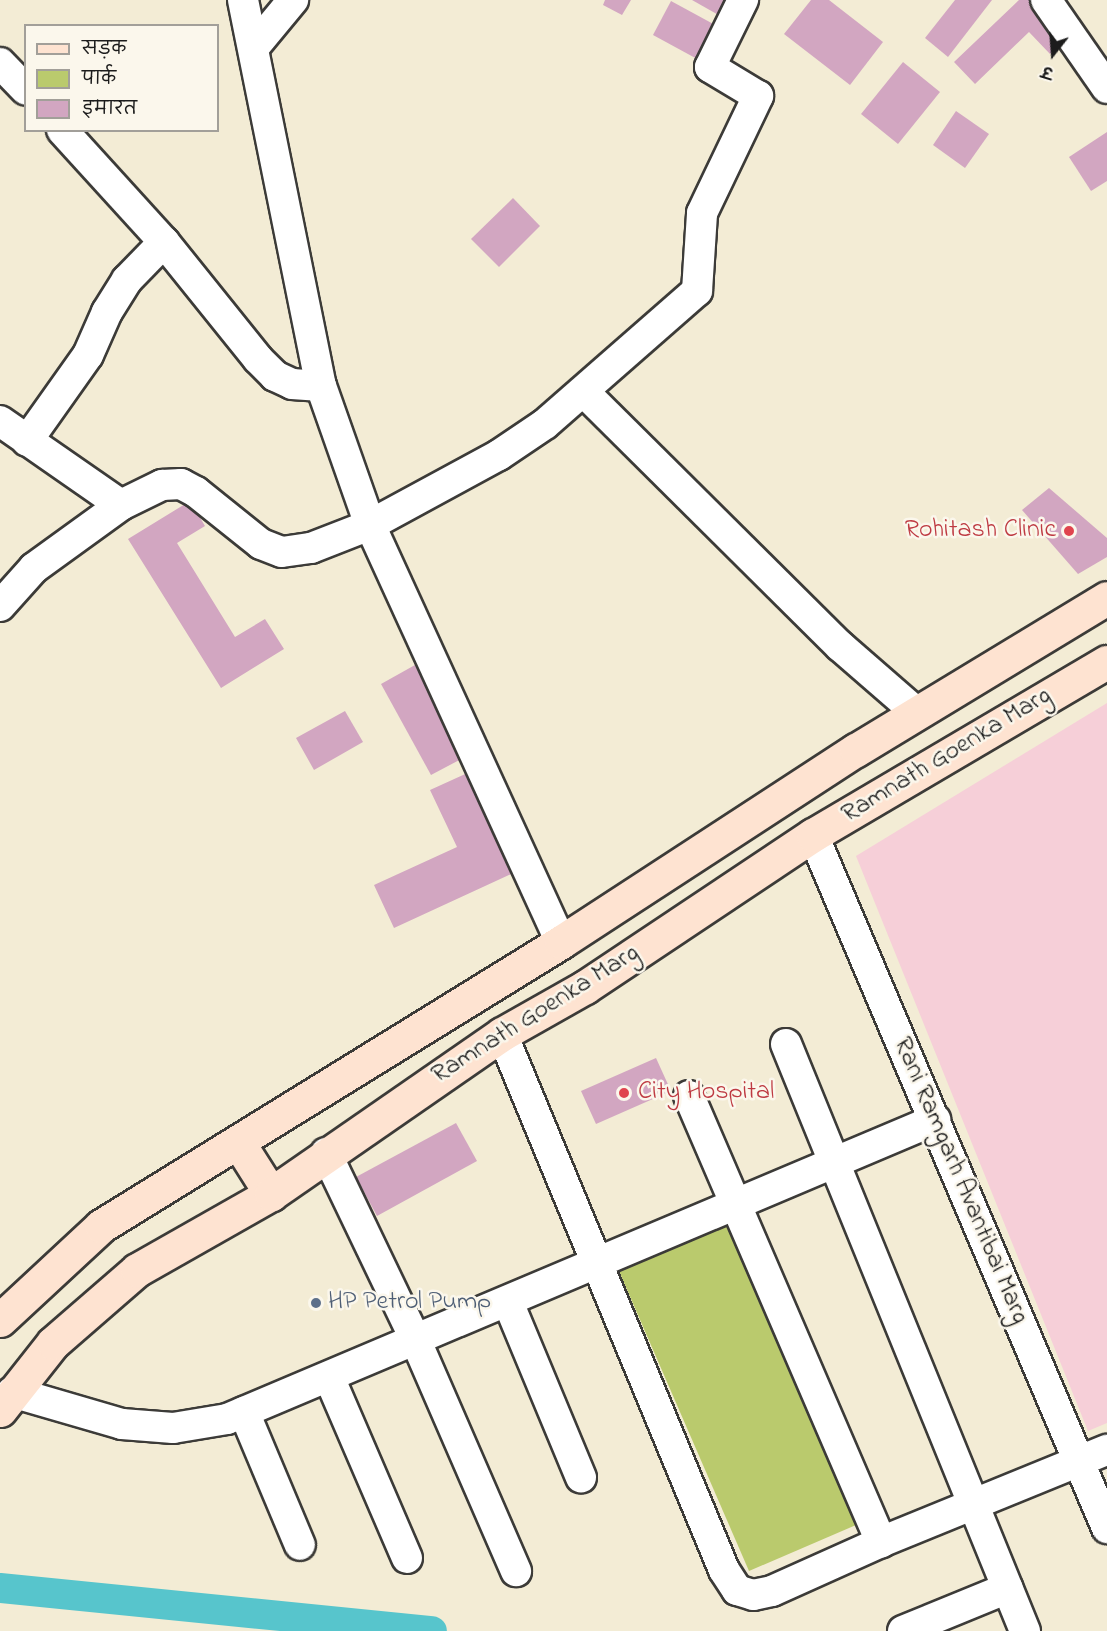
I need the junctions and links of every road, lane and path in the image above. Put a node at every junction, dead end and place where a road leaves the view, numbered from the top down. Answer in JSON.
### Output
{"nodes":[{"id":1,"x":243,"y":0,"type":"edge"},
{"id":2,"x":293,"y":0,"type":"edge"},
{"id":3,"x":743,"y":0,"type":"edge"},
{"id":4,"x":1046,"y":0,"type":"edge"},
{"id":5,"x":255,"y":46,"type":"junction"},
{"id":6,"x":0,"y":63,"type":"edge"},
{"id":7,"x":24,"y":88,"type":"edge"},
{"id":8,"x":1107,"y":88,"type":"edge"},
{"id":9,"x":64,"y":132,"type":"edge"},
{"id":10,"x":164,"y":242,"type":"junction"},
{"id":11,"x":321,"y":386,"type":"junction"},
{"id":12,"x":584,"y":392,"type":"junction"},
{"id":13,"x":0,"y":421,"type":"edge"},
{"id":14,"x":27,"y":441,"type":"junction"},
{"id":15,"x":121,"y":505,"type":"junction"},
{"id":16,"x":370,"y":525,"type":"junction"},
{"id":17,"x":1107,"y":598,"type":"edge"},
{"id":18,"x":0,"y":606,"type":"edge"},
{"id":19,"x":1107,"y":662,"type":"edge"},
{"id":20,"x":917,"y":713,"type":"junction"},
{"id":21,"x":813,"y":835,"type":"junction"},
{"id":22,"x":561,"y":942,"type":"junction"},
{"id":23,"x":502,"y":1034,"type":"junction"},
{"id":24,"x":786,"y":1044,"type":"dead end"},
{"id":25,"x":689,"y":1096,"type":"dead end"},
{"id":26,"x":934,"y":1120,"type":"junction"},
{"id":27,"x":238,"y":1142,"type":"junction"},
{"id":28,"x":326,"y":1153,"type":"junction"},
{"id":29,"x":834,"y":1163,"type":"junction"},
{"id":30,"x":271,"y":1194,"type":"junction"},
{"id":31,"x":737,"y":1201,"type":"junction"},
{"id":32,"x":600,"y":1264,"type":"junction"},
{"id":33,"x":508,"y":1302,"type":"junction"},
{"id":34,"x":4,"y":1307,"type":"edge"},
{"id":35,"x":416,"y":1341,"type":"junction"},
{"id":36,"x":329,"y":1377,"type":"junction"},
{"id":37,"x":6,"y":1401,"type":"edge"},
{"id":38,"x":244,"y":1413,"type":"junction"},
{"id":39,"x":1107,"y":1450,"type":"edge"},
{"id":40,"x":1079,"y":1462,"type":"junction"},
{"id":41,"x":581,"y":1477,"type":"dead end"},
{"id":42,"x":974,"y":1505,"type":"junction"},
{"id":43,"x":1107,"y":1528,"type":"edge"},
{"id":44,"x":881,"y":1542,"type":"junction"},
{"id":45,"x":300,"y":1545,"type":"dead end"},
{"id":46,"x":407,"y":1558,"type":"dead end"},
{"id":47,"x":516,"y":1571,"type":"dead end"},
{"id":48,"x":1008,"y":1588,"type":"junction"},
{"id":49,"x":903,"y":1631,"type":"edge"},
{"id":50,"x":1025,"y":1631,"type":"edge"}],
"edges":[{"from":1,"to":5,"type":"street"},
{"from":2,"to":5,"type":"street"},
{"from":3,"to":12,"type":"street"},
{"from":4,"to":8,"type":"street"},
{"from":5,"to":11,"type":"street"},
{"from":6,"to":7,"type":"street"},
{"from":9,"to":10,"type":"street"},
{"from":10,"to":11,"type":"street"},
{"from":10,"to":14,"type":"street"},
{"from":11,"to":16,"type":"street"},
{"from":12,"to":16,"type":"street"},
{"from":12,"to":20,"type":"street"},
{"from":13,"to":14,"type":"street"},
{"from":14,"to":15,"type":"street"},
{"from":15,"to":16,"type":"street"},
{"from":15,"to":18,"type":"street"},
{"from":16,"to":22,"type":"street"},
{"from":17,"to":20,"type":"street","name":"Ramnath Goenka Marg"},
{"from":19,"to":21,"type":"street","name":"Ramnath Goenka Marg"},
{"from":20,"to":22,"type":"street","name":"Ramnath Goenka Marg"},
{"from":21,"to":23,"type":"street","name":"Ramnath Goenka Marg"},
{"from":21,"to":26,"type":"street","name":"Rani Ramgarh Avantibai Marg"},
{"from":22,"to":27,"type":"street","name":"Ramnath Goenka Marg"},
{"from":23,"to":28,"type":"street","name":"Ramnath Goenka Marg"},
{"from":23,"to":32,"type":"street"},
{"from":24,"to":29,"type":"street"},
{"from":25,"to":31,"type":"street"},
{"from":26,"to":29,"type":"street"},
{"from":26,"to":40,"type":"street","name":"Rani Ramgarh Avantibai Marg"},
{"from":27,"to":30,"type":"street"},
{"from":27,"to":34,"type":"street","name":"Ramnath Goenka Marg"},
{"from":28,"to":30,"type":"street","name":"Ramnath Goenka Marg"},
{"from":28,"to":35,"type":"street"},
{"from":29,"to":31,"type":"street"},
{"from":29,"to":42,"type":"street"},
{"from":30,"to":37,"type":"street","name":"Ramnath Goenka Marg"},
{"from":31,"to":32,"type":"street"},
{"from":31,"to":44,"type":"street"},
{"from":32,"to":33,"type":"street"},
{"from":32,"to":44,"type":"street"},
{"from":33,"to":35,"type":"street"},
{"from":33,"to":41,"type":"street"},
{"from":35,"to":36,"type":"street"},
{"from":35,"to":47,"type":"street"},
{"from":36,"to":38,"type":"street"},
{"from":36,"to":46,"type":"street"},
{"from":37,"to":38,"type":"street"},
{"from":38,"to":45,"type":"street"},
{"from":39,"to":40,"type":"street"},
{"from":40,"to":42,"type":"street"},
{"from":40,"to":43,"type":"street","name":"Rani Ramgarh Avantibai Marg"},
{"from":42,"to":44,"type":"street"},
{"from":42,"to":48,"type":"street"},
{"from":48,"to":49,"type":"street"},
{"from":48,"to":50,"type":"street"}]}
